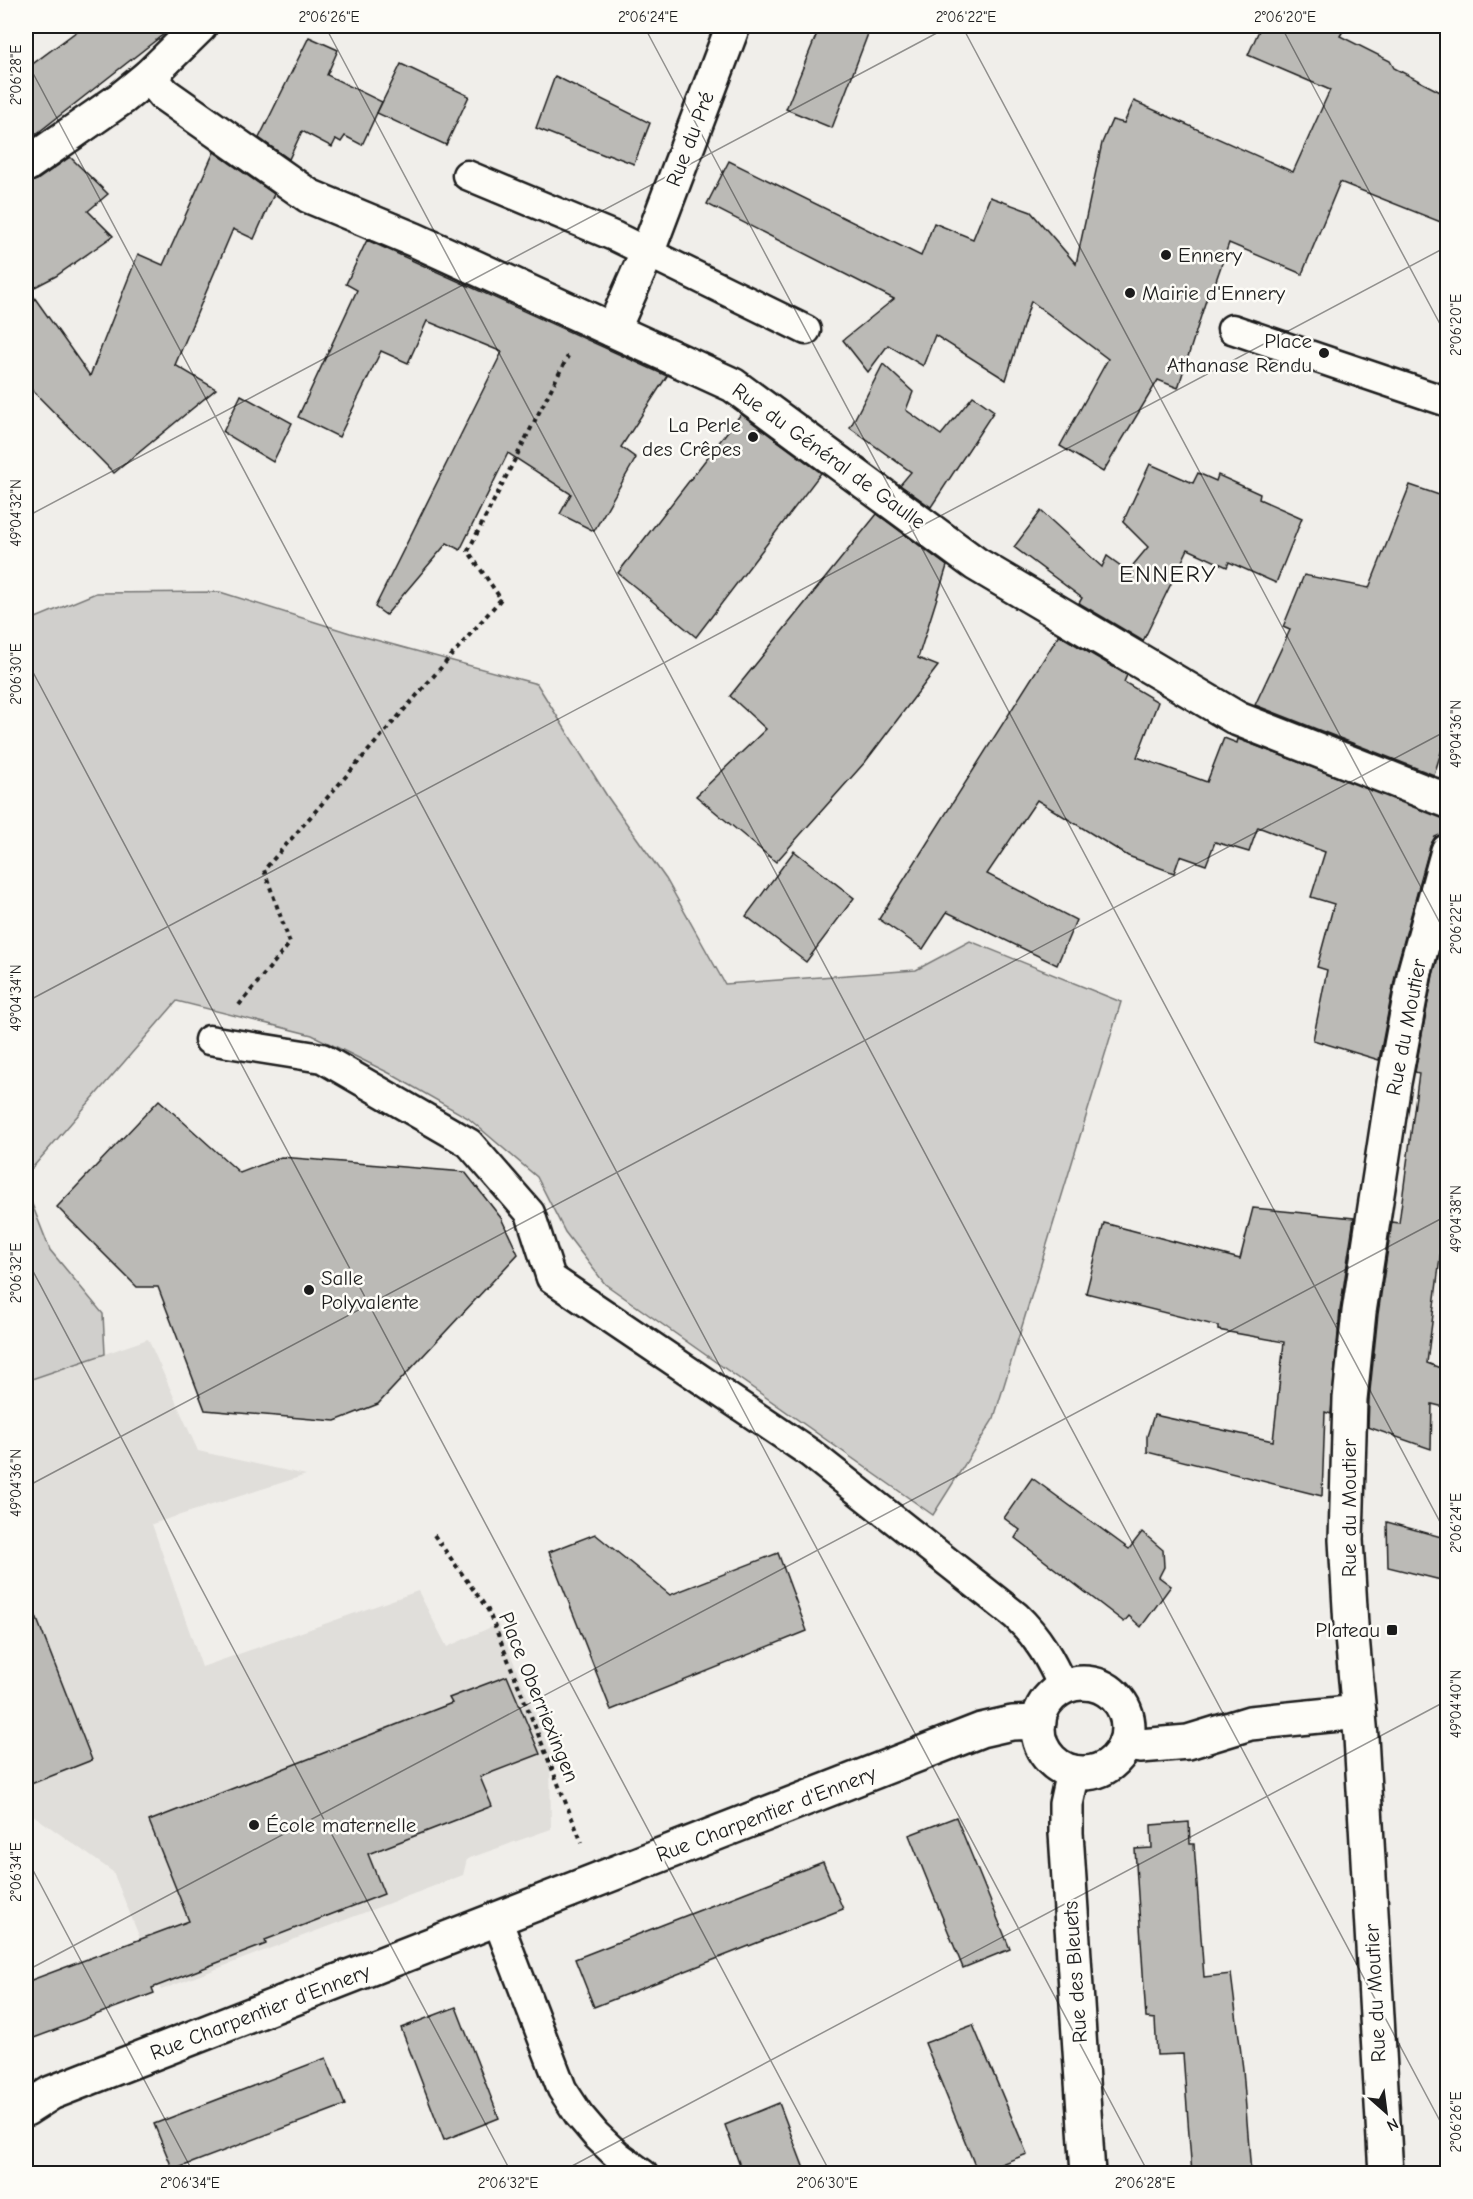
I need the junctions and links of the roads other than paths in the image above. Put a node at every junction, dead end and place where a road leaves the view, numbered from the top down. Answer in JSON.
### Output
{"nodes":[{"id":1,"x":200,"y":26,"type":"edge"},
{"id":2,"x":732,"y":26,"type":"edge"},
{"id":3,"x":150,"y":76,"type":"junction"},
{"id":4,"x":26,"y":165,"type":"edge"},
{"id":5,"x":468,"y":175,"type":"dead end"},
{"id":6,"x":647,"y":253,"type":"junction"},
{"id":7,"x":600,"y":324,"type":"junction"},
{"id":8,"x":1232,"y":329,"type":"dead end"},
{"id":9,"x":806,"y":330,"type":"dead end"},
{"id":10,"x":1448,"y":402,"type":"edge"},
{"id":11,"x":1448,"y":801,"type":"edge"},
{"id":12,"x":1448,"y":851,"type":"edge"},
{"id":13,"x":209,"y":1040,"type":"road end"},
{"id":14,"x":1063,"y":1687,"type":"junction"},
{"id":15,"x":1359,"y":1712,"type":"junction"},
{"id":16,"x":1039,"y":1722,"type":"junction"},
{"id":17,"x":1125,"y":1744,"type":"junction"},
{"id":18,"x":1073,"y":1772,"type":"junction"},
{"id":19,"x":497,"y":1919,"type":"junction"},
{"id":20,"x":26,"y":2109,"type":"edge"},
{"id":21,"x":643,"y":2174,"type":"edge"},
{"id":22,"x":1088,"y":2174,"type":"edge"},
{"id":23,"x":1386,"y":2174,"type":"edge"}],
"edges":[{"from":1,"to":3,"type":"street"},
{"from":2,"to":6,"type":"street","name":"Rue du Pré"},
{"from":3,"to":4,"type":"street"},
{"from":3,"to":7,"type":"street","name":"Rue du Général de Gaulle"},
{"from":5,"to":6,"type":"lane"},
{"from":6,"to":7,"type":"street","name":"Rue du Pré"},
{"from":6,"to":9,"type":"lane"},
{"from":7,"to":11,"type":"street","name":"Rue du Général de Gaulle"},
{"from":8,"to":10,"type":"lane"},
{"from":12,"to":15,"type":"street","name":"Rue du Moutier"},
{"from":13,"to":14,"type":"lane"},
{"from":14,"to":16,"type":"street"},
{"from":14,"to":17,"type":"street"},
{"from":15,"to":17,"type":"street"},
{"from":15,"to":23,"type":"street","name":"Rue du Moutier"},
{"from":16,"to":18,"type":"street"},
{"from":16,"to":19,"type":"street","name":"Rue Charpentier d'Ennery"},
{"from":17,"to":18,"type":"street"},
{"from":18,"to":22,"type":"street","name":"Rue des Bleuets"},
{"from":19,"to":20,"type":"street","name":"Rue Charpentier d'Ennery"},
{"from":19,"to":21,"type":"lane"}]}
